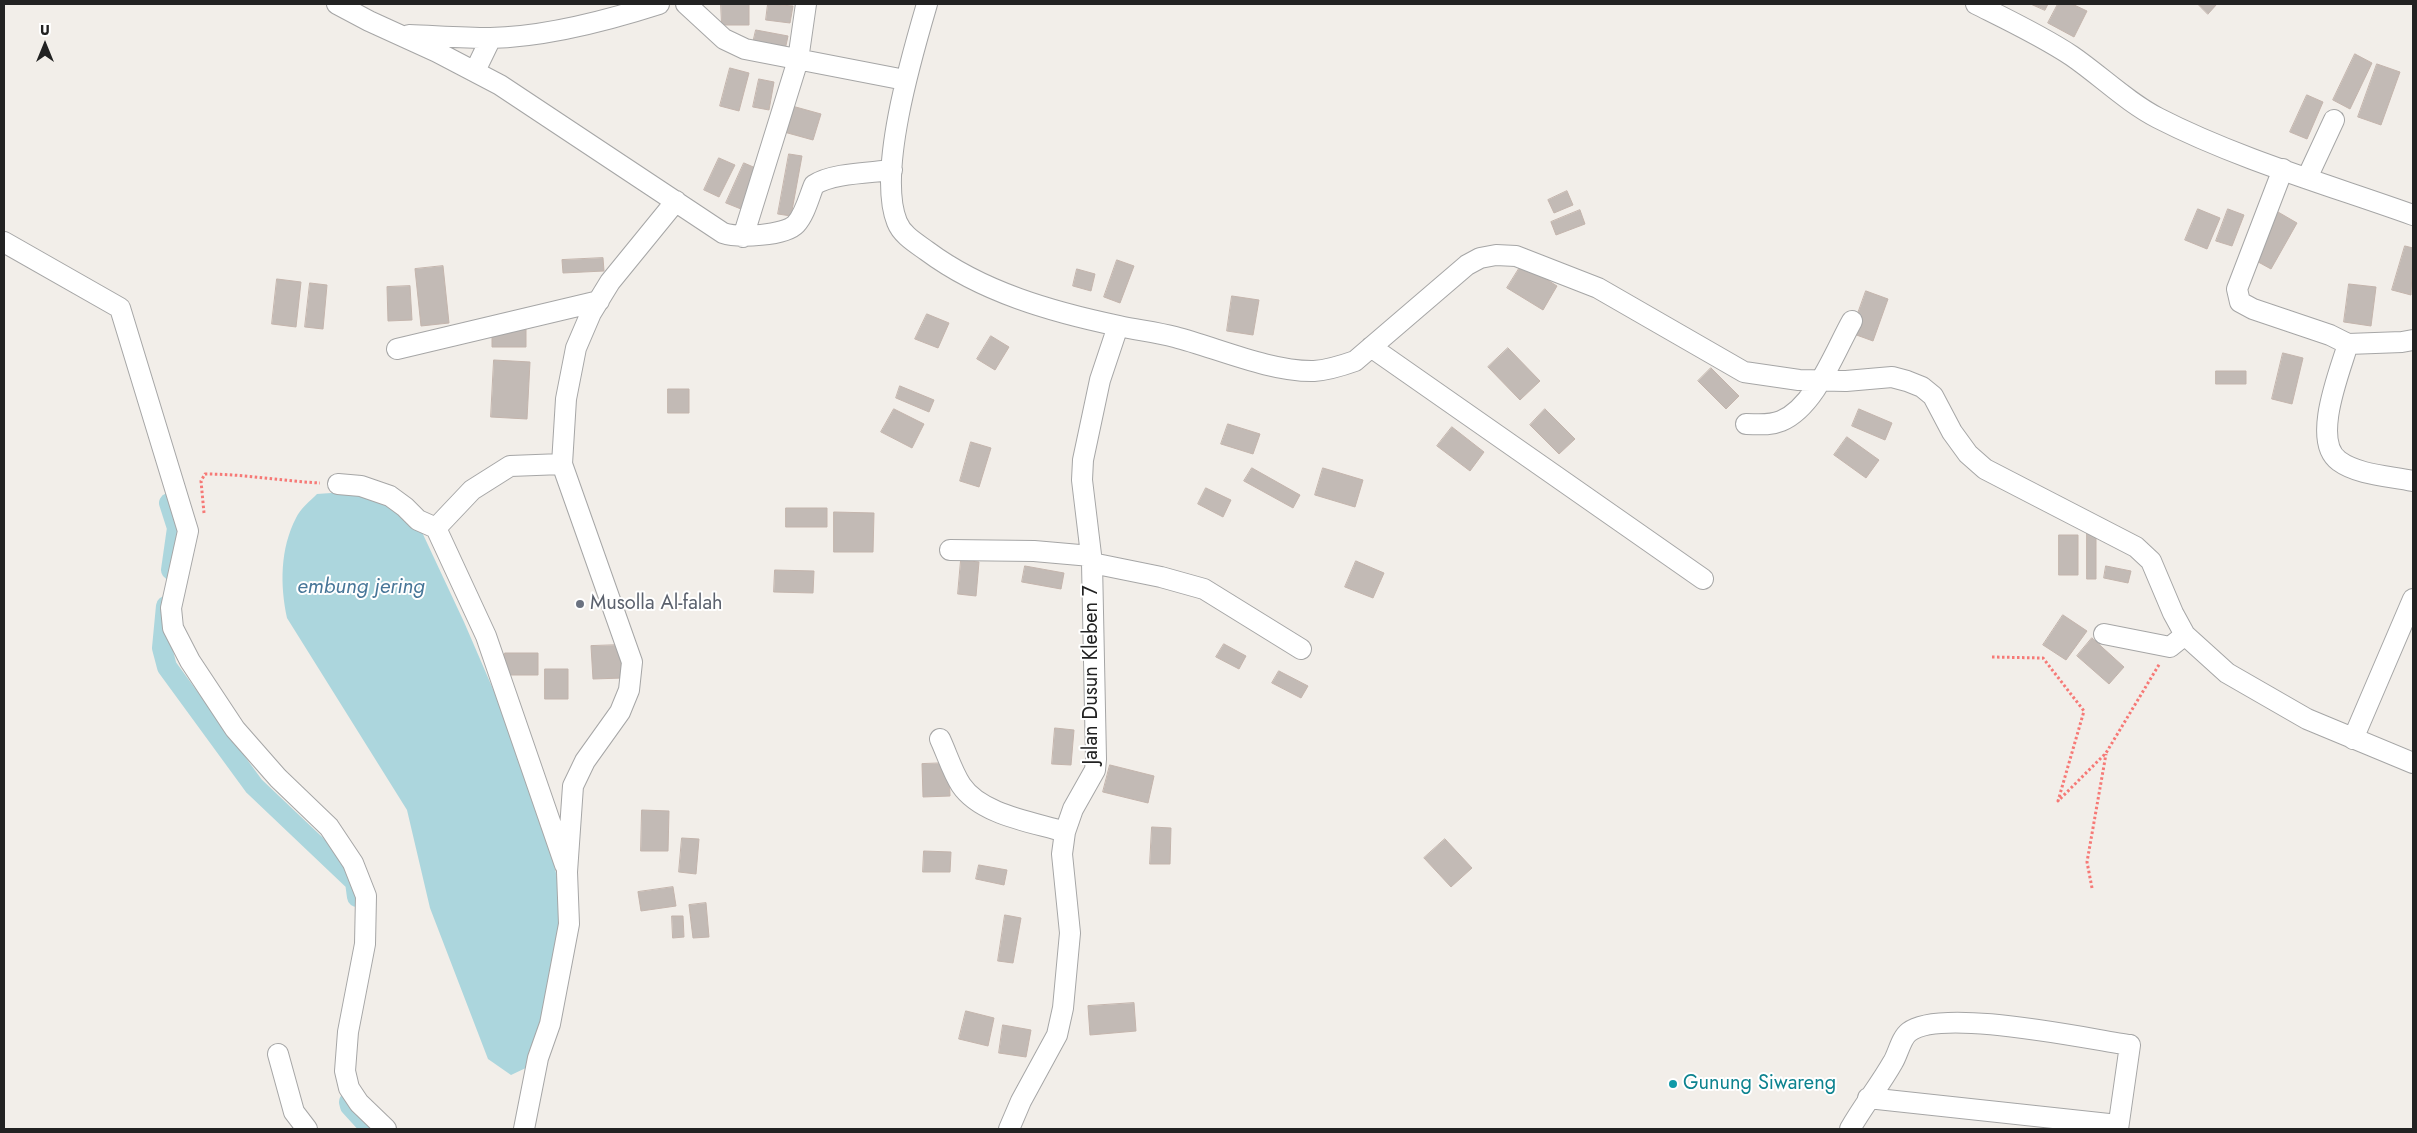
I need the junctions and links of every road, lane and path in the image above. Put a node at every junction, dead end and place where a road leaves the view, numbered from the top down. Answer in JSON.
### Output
{"nodes":[{"id":1,"x":338,"y":4,"type":"edge"},
{"id":2,"x":659,"y":4,"type":"edge"},
{"id":3,"x":686,"y":4,"type":"edge"},
{"id":4,"x":806,"y":4,"type":"edge"},
{"id":5,"x":927,"y":4,"type":"edge"},
{"id":6,"x":1976,"y":4,"type":"edge"},
{"id":7,"x":397,"y":35,"type":"junction"},
{"id":8,"x":491,"y":38,"type":"junction"},
{"id":9,"x":798,"y":60,"type":"junction"},
{"id":10,"x":476,"y":72,"type":"junction"},
{"id":11,"x":905,"y":80,"type":"junction"},
{"id":12,"x":2334,"y":120,"type":"dead end"},
{"id":13,"x":2284,"y":169,"type":"junction"},
{"id":14,"x":892,"y":170,"type":"junction"},
{"id":15,"x":2307,"y":178,"type":"junction"},
{"id":16,"x":676,"y":201,"type":"junction"},
{"id":17,"x":2413,"y":215,"type":"edge"},
{"id":18,"x":743,"y":237,"type":"junction"},
{"id":19,"x":4,"y":242,"type":"edge"},
{"id":20,"x":599,"y":301,"type":"junction"},
{"id":21,"x":1852,"y":321,"type":"dead end"},
{"id":22,"x":1118,"y":326,"type":"junction"},
{"id":23,"x":2413,"y":340,"type":"edge"},
{"id":24,"x":2348,"y":344,"type":"junction"},
{"id":25,"x":1372,"y":347,"type":"junction"},
{"id":26,"x":397,"y":349,"type":"dead end"},
{"id":27,"x":1821,"y":380,"type":"junction"},
{"id":28,"x":1746,"y":424,"type":"dead end"},
{"id":29,"x":562,"y":464,"type":"junction"},
{"id":30,"x":2413,"y":480,"type":"edge"},
{"id":31,"x":338,"y":484,"type":"joint"},
{"id":32,"x":204,"y":514,"type":"dead end"},
{"id":33,"x":436,"y":528,"type":"junction"},
{"id":34,"x":950,"y":550,"type":"dead end"},
{"id":35,"x":1091,"y":560,"type":"junction"},
{"id":36,"x":1703,"y":580,"type":"dead end"},
{"id":37,"x":2413,"y":599,"type":"edge"},
{"id":38,"x":2104,"y":634,"type":"dead end"},
{"id":39,"x":2177,"y":641,"type":"junction"},
{"id":40,"x":1301,"y":649,"type":"dead end"},
{"id":41,"x":1992,"y":657,"type":"dead end"},
{"id":42,"x":940,"y":739,"type":"dead end"},
{"id":43,"x":2353,"y":739,"type":"junction"},
{"id":44,"x":2106,"y":753,"type":"junction"},
{"id":45,"x":2413,"y":763,"type":"edge"},
{"id":46,"x":1065,"y":832,"type":"junction"},
{"id":47,"x":567,"y":872,"type":"junction"},
{"id":48,"x":2092,"y":888,"type":"dead end"},
{"id":49,"x":278,"y":1054,"type":"dead end"},
{"id":50,"x":1868,"y":1098,"type":"junction"},
{"id":51,"x":2118,"y":1127,"type":"edge"},
{"id":52,"x":307,"y":1129,"type":"edge"},
{"id":53,"x":386,"y":1129,"type":"edge"},
{"id":54,"x":524,"y":1129,"type":"edge"},
{"id":55,"x":1009,"y":1129,"type":"edge"},
{"id":56,"x":1850,"y":1129,"type":"edge"}],
"edges":[{"from":1,"to":7,"type":"street"},
{"from":2,"to":8,"type":"street"},
{"from":3,"to":9,"type":"street"},
{"from":4,"to":9,"type":"street"},
{"from":5,"to":11,"type":"street"},
{"from":6,"to":13,"type":"street"},
{"from":7,"to":8,"type":"street"},
{"from":7,"to":10,"type":"street"},
{"from":8,"to":10,"type":"street"},
{"from":9,"to":11,"type":"street"},
{"from":9,"to":18,"type":"street"},
{"from":10,"to":16,"type":"street"},
{"from":11,"to":14,"type":"street"},
{"from":12,"to":15,"type":"street"},
{"from":13,"to":15,"type":"street"},
{"from":13,"to":24,"type":"street"},
{"from":14,"to":18,"type":"street"},
{"from":14,"to":22,"type":"street"},
{"from":15,"to":17,"type":"street"},
{"from":16,"to":18,"type":"street"},
{"from":16,"to":20,"type":"street"},
{"from":19,"to":53,"type":"street"},
{"from":20,"to":26,"type":"street"},
{"from":20,"to":29,"type":"street"},
{"from":21,"to":27,"type":"street"},
{"from":22,"to":25,"type":"street"},
{"from":22,"to":35,"type":"street","name":"Jalan Dusun Kleben 7"},
{"from":23,"to":24,"type":"street"},
{"from":24,"to":30,"type":"street"},
{"from":25,"to":27,"type":"street"},
{"from":25,"to":36,"type":"street"},
{"from":27,"to":28,"type":"street"},
{"from":27,"to":39,"type":"street"},
{"from":29,"to":33,"type":"street"},
{"from":29,"to":47,"type":"street"},
{"from":31,"to":32,"type":"path"},
{"from":31,"to":33,"type":"street"},
{"from":33,"to":47,"type":"street"},
{"from":34,"to":35,"type":"street"},
{"from":35,"to":40,"type":"street"},
{"from":35,"to":46,"type":"street","name":"Jalan Dusun Kleben 7"},
{"from":37,"to":43,"type":"street"},
{"from":38,"to":39,"type":"street"},
{"from":39,"to":43,"type":"street"},
{"from":39,"to":44,"type":"path"},
{"from":41,"to":44,"type":"path"},
{"from":42,"to":46,"type":"street"},
{"from":43,"to":45,"type":"street"},
{"from":44,"to":48,"type":"path"},
{"from":46,"to":55,"type":"street","name":"Jalan Dusun Kleben 7"},
{"from":47,"to":54,"type":"street"},
{"from":49,"to":52,"type":"street"},
{"from":50,"to":51,"type":"street"},
{"from":50,"to":51,"type":"street"},
{"from":50,"to":56,"type":"street"}]}
